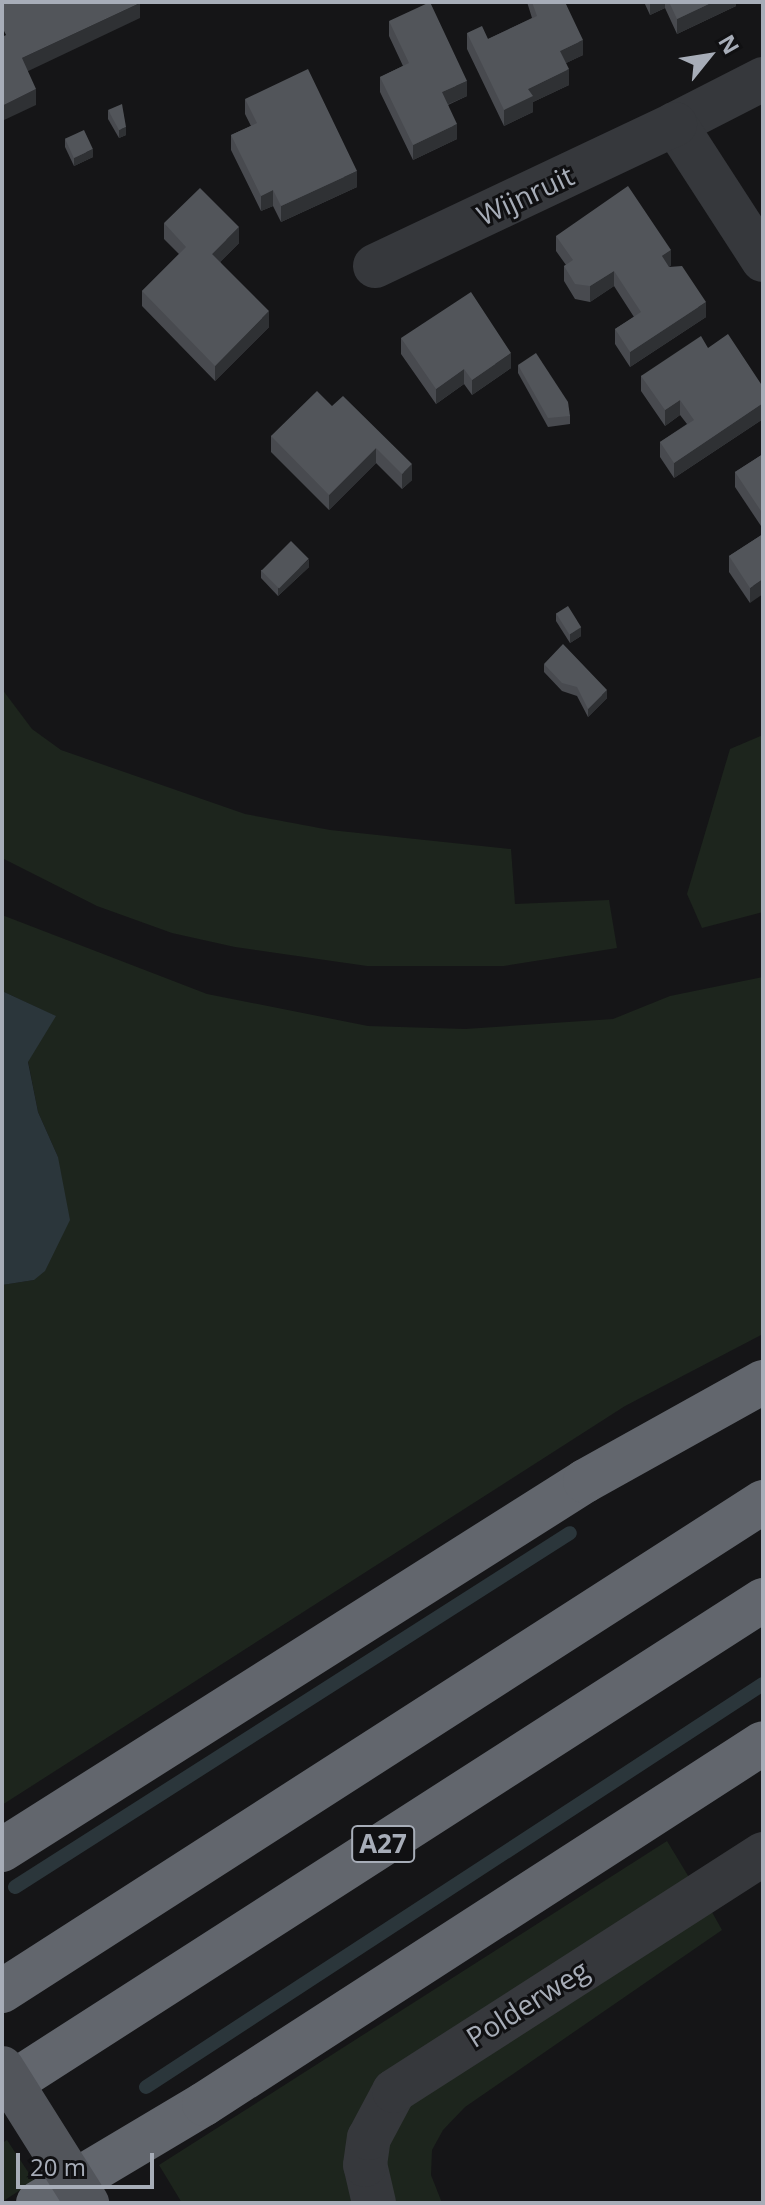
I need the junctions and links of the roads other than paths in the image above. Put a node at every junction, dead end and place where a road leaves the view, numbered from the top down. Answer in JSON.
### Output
{"nodes":[{"id":1,"x":763,"y":79,"type":"edge"},
{"id":2,"x":675,"y":124,"type":"junction"},
{"id":3,"x":763,"y":260,"type":"edge"},
{"id":4,"x":375,"y":266,"type":"dead end"},
{"id":5,"x":763,"y":1382,"type":"edge"},
{"id":6,"x":763,"y":1502,"type":"edge"},
{"id":7,"x":763,"y":1600,"type":"edge"},
{"id":8,"x":763,"y":1743,"type":"edge"},
{"id":9,"x":2,"y":1850,"type":"edge"},
{"id":10,"x":763,"y":1854,"type":"edge"},
{"id":11,"x":2,"y":1991,"type":"edge"},
{"id":12,"x":2,"y":2068,"type":"edge"},
{"id":13,"x":2,"y":2089,"type":"edge"},
{"id":14,"x":38,"y":2203,"type":"edge"},
{"id":15,"x":87,"y":2203,"type":"edge"},
{"id":16,"x":374,"y":2203,"type":"edge"}],
"edges":[{"from":1,"to":2,"type":"street","name":"Wijnruit"},
{"from":2,"to":3,"type":"street"},
{"from":2,"to":4,"type":"street","name":"Wijnruit"},
{"from":5,"to":9,"type":"highway"},
{"from":6,"to":11,"type":"highway"},
{"from":7,"to":13,"type":"highway","number":"A27"},
{"from":8,"to":14,"type":"highway"},
{"from":10,"to":16,"type":"street","name":"Polderweg"},
{"from":12,"to":15,"type":"main road","bridge":true}]}
